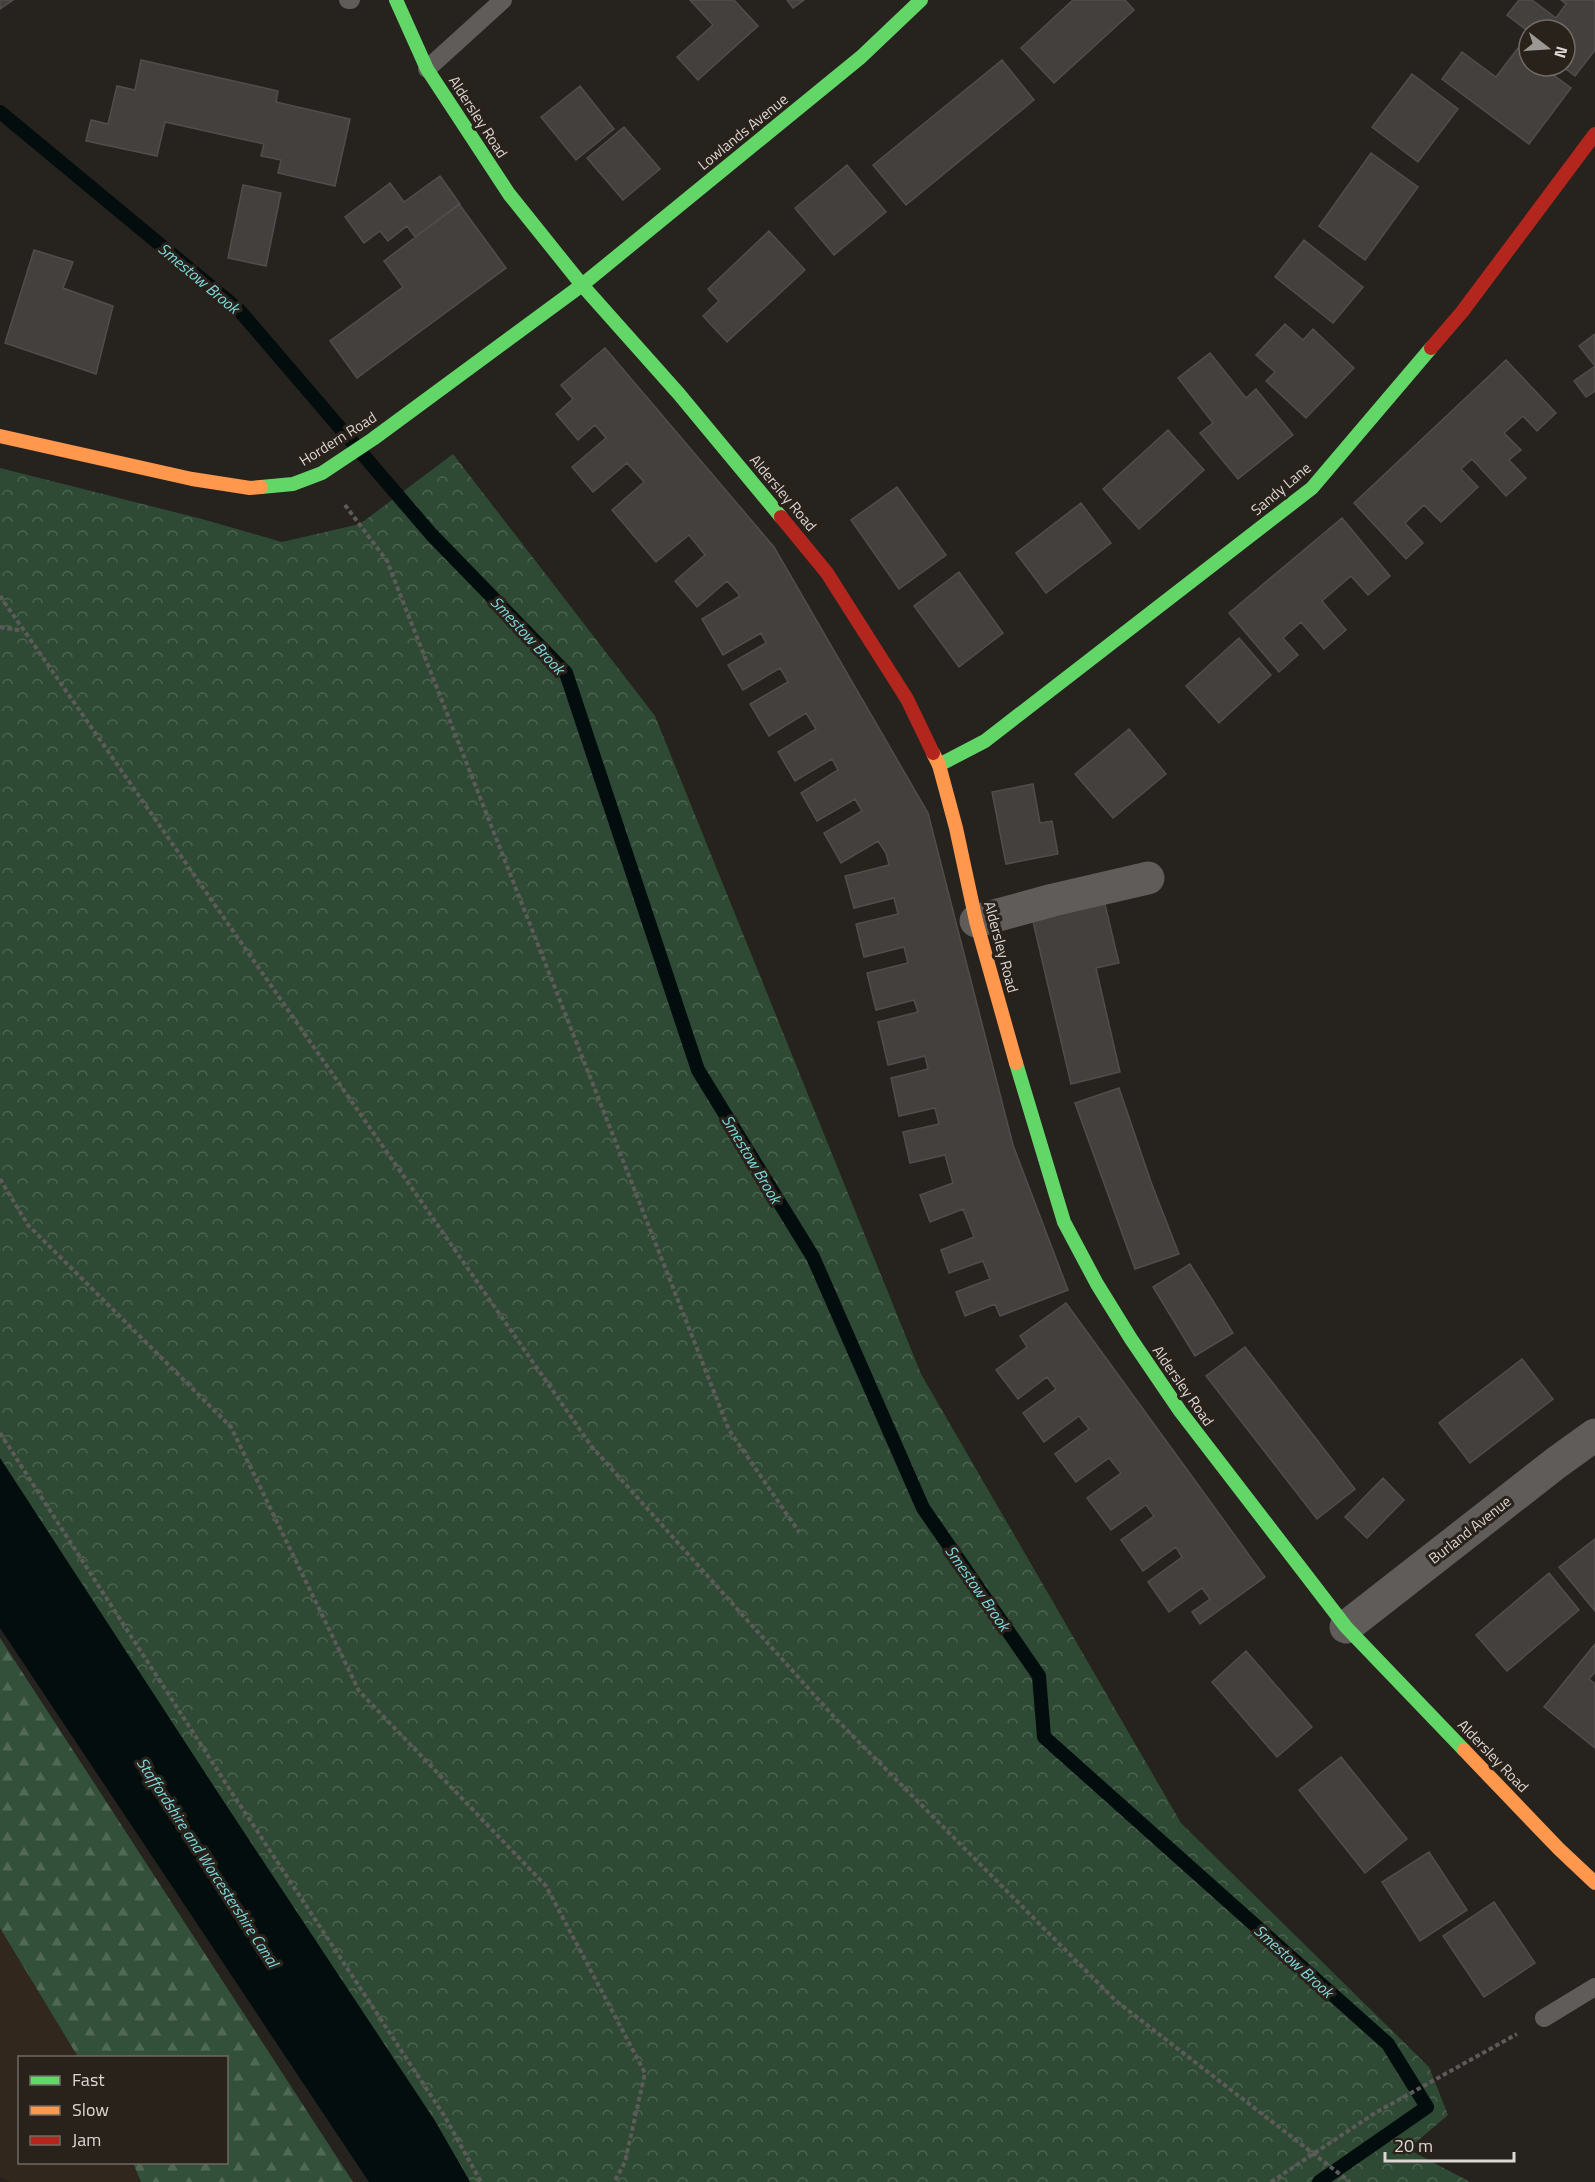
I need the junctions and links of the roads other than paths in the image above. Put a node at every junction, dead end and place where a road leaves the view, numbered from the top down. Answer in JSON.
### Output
{"nodes":[{"id":1,"x":396,"y":0,"type":"edge"},
{"id":2,"x":503,"y":0,"type":"edge"},
{"id":3,"x":921,"y":0,"type":"edge"},
{"id":4,"x":427,"y":69,"type":"junction"},
{"id":5,"x":1595,"y":134,"type":"edge"},
{"id":6,"x":582,"y":285,"type":"junction"},
{"id":7,"x":0,"y":436,"type":"edge"},
{"id":8,"x":939,"y":765,"type":"junction"},
{"id":9,"x":1148,"y":878,"type":"dead end"},
{"id":10,"x":976,"y":921,"type":"junction"},
{"id":11,"x":1595,"y":1435,"type":"edge"},
{"id":12,"x":1346,"y":1627,"type":"junction"},
{"id":13,"x":1595,"y":1882,"type":"edge"},
{"id":14,"x":1595,"y":1987,"type":"edge"},
{"id":15,"x":1544,"y":2019,"type":"road end"}],
"edges":[{"from":1,"to":4,"type":"street","name":"Aldersley Road"},
{"from":2,"to":4,"type":"lane"},
{"from":3,"to":6,"type":"street","name":"Lowlands Avenue"},
{"from":4,"to":6,"type":"street","name":"Aldersley Road"},
{"from":5,"to":8,"type":"street","name":"Sandy Lane"},
{"from":6,"to":7,"type":"street","name":"Hordern Road"},
{"from":6,"to":8,"type":"street","name":"Aldersley Road"},
{"from":8,"to":10,"type":"street","name":"Aldersley Road"},
{"from":9,"to":10,"type":"street"},
{"from":10,"to":12,"type":"street","name":"Aldersley Road"},
{"from":11,"to":12,"type":"street","name":"Burland Avenue"},
{"from":12,"to":13,"type":"street","name":"Aldersley Road"},
{"from":14,"to":15,"type":"lane"}]}
